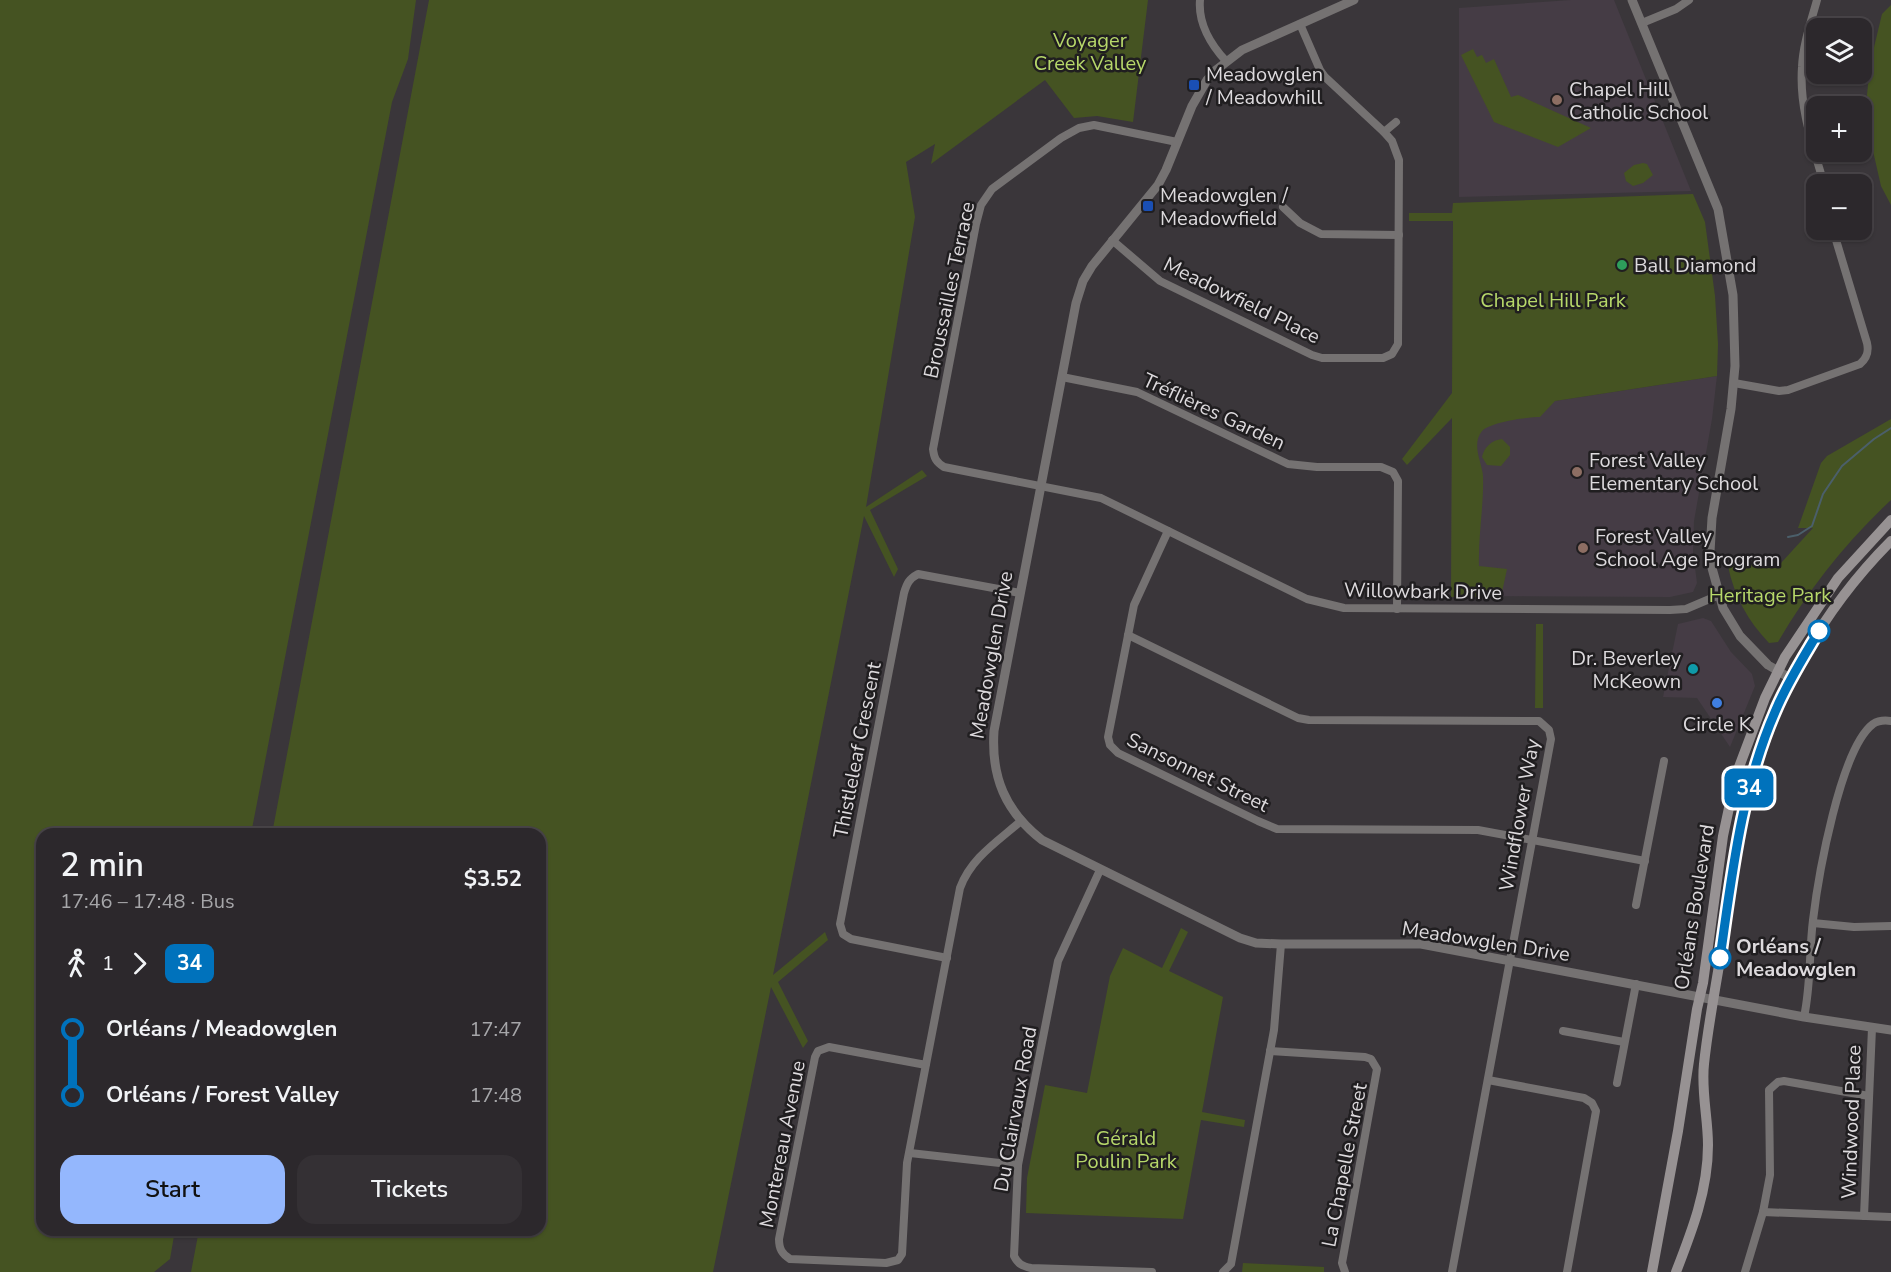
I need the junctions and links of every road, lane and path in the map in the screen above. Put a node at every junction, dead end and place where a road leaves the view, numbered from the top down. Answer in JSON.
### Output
{"nodes":[{"id":1,"x":1200,"y":0,"type":"edge"},
{"id":2,"x":1354,"y":0,"type":"edge"},
{"id":3,"x":1632,"y":0,"type":"edge"},
{"id":4,"x":1689,"y":0,"type":"edge"},
{"id":5,"x":1817,"y":0,"type":"edge"},
{"id":6,"x":1642,"y":23,"type":"junction"},
{"id":7,"x":1300,"y":24,"type":"junction"},
{"id":8,"x":1226,"y":61,"type":"junction"},
{"id":9,"x":1396,"y":122,"type":"dead end"},
{"id":10,"x":1384,"y":132,"type":"junction"},
{"id":11,"x":1177,"y":142,"type":"junction"},
{"id":12,"x":1821,"y":174,"type":"edge"},
{"id":13,"x":1283,"y":207,"type":"dead end"},
{"id":14,"x":1399,"y":235,"type":"junction"},
{"id":15,"x":1112,"y":240,"type":"junction"},
{"id":16,"x":1836,"y":240,"type":"edge"},
{"id":17,"x":1062,"y":377,"type":"junction"},
{"id":18,"x":1734,"y":383,"type":"junction"},
{"id":19,"x":1041,"y":485,"type":"junction"},
{"id":20,"x":1891,"y":520,"type":"edge"},
{"id":21,"x":1168,"y":531,"type":"junction"},
{"id":22,"x":1891,"y":541,"type":"edge"},
{"id":23,"x":1020,"y":593,"type":"junction"},
{"id":24,"x":1719,"y":595,"type":"junction"},
{"id":25,"x":1397,"y":609,"type":"junction"},
{"id":26,"x":1128,"y":636,"type":"junction"},
{"id":27,"x":1777,"y":672,"type":"junction"},
{"id":28,"x":1790,"y":678,"type":"junction"},
{"id":29,"x":1891,"y":721,"type":"edge"},
{"id":30,"x":1664,"y":761,"type":"dead end"},
{"id":31,"x":1021,"y":821,"type":"junction"},
{"id":32,"x":1533,"y":841,"type":"junction"},
{"id":33,"x":1645,"y":861,"type":"junction"},
{"id":34,"x":1100,"y":870,"type":"junction"},
{"id":35,"x":1636,"y":904,"type":"dead end"},
{"id":36,"x":1813,"y":923,"type":"junction"},
{"id":37,"x":1891,"y":926,"type":"edge"},
{"id":38,"x":1281,"y":944,"type":"junction"},
{"id":39,"x":947,"y":958,"type":"junction"},
{"id":40,"x":1510,"y":961,"type":"junction"},
{"id":41,"x":1636,"y":984,"type":"junction"},
{"id":42,"x":1700,"y":996,"type":"junction"},
{"id":43,"x":1713,"y":999,"type":"junction"},
{"id":44,"x":1804,"y":1017,"type":"junction"},
{"id":45,"x":1872,"y":1028,"type":"junction"},
{"id":46,"x":1891,"y":1030,"type":"edge"},
{"id":47,"x":1563,"y":1031,"type":"dead end"},
{"id":48,"x":1624,"y":1042,"type":"junction"},
{"id":49,"x":1270,"y":1052,"type":"junction"},
{"id":50,"x":926,"y":1065,"type":"junction"},
{"id":51,"x":1488,"y":1080,"type":"junction"},
{"id":52,"x":1617,"y":1083,"type":"dead end"},
{"id":53,"x":1869,"y":1096,"type":"junction"},
{"id":54,"x":910,"y":1153,"type":"junction"},
{"id":55,"x":1018,"y":1165,"type":"junction"},
{"id":56,"x":1763,"y":1212,"type":"junction"},
{"id":57,"x":1864,"y":1216,"type":"junction"},
{"id":58,"x":1891,"y":1217,"type":"edge"},
{"id":59,"x":1152,"y":1272,"type":"edge"},
{"id":60,"x":1223,"y":1272,"type":"edge"},
{"id":61,"x":1345,"y":1272,"type":"edge"},
{"id":62,"x":1452,"y":1272,"type":"edge"},
{"id":63,"x":1567,"y":1272,"type":"edge"},
{"id":64,"x":1652,"y":1272,"type":"edge"},
{"id":65,"x":1676,"y":1272,"type":"edge"},
{"id":66,"x":1745,"y":1272,"type":"edge"}],
"edges":[{"from":1,"to":8,"type":"street"},
{"from":2,"to":7,"type":"street","name":"Meadowglen Drive"},
{"from":3,"to":6,"type":"street"},
{"from":4,"to":6,"type":"street"},
{"from":5,"to":12,"type":"street"},
{"from":6,"to":18,"type":"street"},
{"from":7,"to":8,"type":"street","name":"Meadowglen Drive"},
{"from":7,"to":10,"type":"street","name":"Meadowfield Place"},
{"from":8,"to":11,"type":"street","name":"Meadowglen Drive"},
{"from":9,"to":10,"type":"street"},
{"from":10,"to":14,"type":"street","name":"Meadowfield Place"},
{"from":11,"to":15,"type":"street","name":"Meadowglen Drive"},
{"from":11,"to":19,"type":"street","name":"Broussailles Terrace"},
{"from":13,"to":14,"type":"street"},
{"from":14,"to":15,"type":"street","name":"Meadowfield Place"},
{"from":15,"to":17,"type":"street","name":"Meadowglen Drive"},
{"from":16,"to":18,"type":"street"},
{"from":17,"to":19,"type":"street","name":"Meadowglen Drive"},
{"from":17,"to":25,"type":"street","name":"Tréflières Garden"},
{"from":18,"to":24,"type":"street"},
{"from":19,"to":21,"type":"street","name":"Willowbark Drive"},
{"from":19,"to":23,"type":"street","name":"Meadowglen Drive"},
{"from":20,"to":27,"type":"main road","name":"Orléans Boulevard"},
{"from":21,"to":25,"type":"street","name":"Willowbark Drive"},
{"from":21,"to":26,"type":"street","name":"Sansonnet Street"},
{"from":22,"to":28,"type":"main road","name":"Orléans Boulevard"},
{"from":23,"to":31,"type":"street","name":"Meadowglen Drive"},
{"from":23,"to":39,"type":"street","name":"Thistleleaf Crescent"},
{"from":24,"to":25,"type":"street","name":"Willowbark Drive"},
{"from":24,"to":27,"type":"street"},
{"from":26,"to":32,"type":"street","name":"Sansonnet Street"},
{"from":26,"to":32,"type":"street","name":"Windflower Way"},
{"from":27,"to":28,"type":"street"},
{"from":27,"to":42,"type":"main road","name":"Orléans Boulevard"},
{"from":28,"to":43,"type":"main road","name":"Orléans Boulevard"},
{"from":29,"to":36,"type":"street"},
{"from":30,"to":33,"type":"street"},
{"from":31,"to":34,"type":"street","name":"Meadowglen Drive"},
{"from":31,"to":39,"type":"street","name":"Montereau Avenue"},
{"from":32,"to":33,"type":"street","name":"Sansonnet Street"},
{"from":32,"to":40,"type":"street","name":"Windflower Way"},
{"from":33,"to":35,"type":"street"},
{"from":34,"to":38,"type":"street","name":"Meadowglen Drive"},
{"from":34,"to":55,"type":"street","name":"Du Clairvaux Road"},
{"from":36,"to":37,"type":"street"},
{"from":36,"to":44,"type":"street"},
{"from":38,"to":40,"type":"street","name":"Meadowglen Drive"},
{"from":38,"to":49,"type":"street"},
{"from":39,"to":50,"type":"street","name":"Montereau Avenue"},
{"from":40,"to":41,"type":"street","name":"Meadowglen Drive"},
{"from":40,"to":51,"type":"street","name":"Windflower Way"},
{"from":41,"to":42,"type":"street","name":"Meadowglen Drive"},
{"from":41,"to":48,"type":"street"},
{"from":42,"to":43,"type":"street","name":"Meadowglen Drive"},
{"from":42,"to":64,"type":"main road","name":"Orléans Boulevard"},
{"from":43,"to":44,"type":"street","name":"Meadowglen Drive"},
{"from":43,"to":65,"type":"main road","name":"Orléans Boulevard"},
{"from":44,"to":45,"type":"street","name":"Meadowglen Drive"},
{"from":45,"to":46,"type":"street","name":"Meadowglen Drive"},
{"from":45,"to":53,"type":"street","name":"Windwood Place"},
{"from":47,"to":48,"type":"street"},
{"from":48,"to":52,"type":"street"},
{"from":49,"to":60,"type":"street"},
{"from":49,"to":61,"type":"street","name":"La Chapelle Street"},
{"from":50,"to":54,"type":"street","name":"Montereau Avenue"},
{"from":50,"to":54,"type":"street","name":"Montereau Avenue"},
{"from":51,"to":62,"type":"street","name":"Windflower Way"},
{"from":51,"to":63,"type":"street"},
{"from":53,"to":56,"type":"street"},
{"from":53,"to":57,"type":"street","name":"Windwood Place"},
{"from":54,"to":55,"type":"street"},
{"from":55,"to":59,"type":"street","name":"Du Clairvaux Road"},
{"from":56,"to":57,"type":"street"},
{"from":56,"to":66,"type":"street"},
{"from":57,"to":58,"type":"street"}]}
